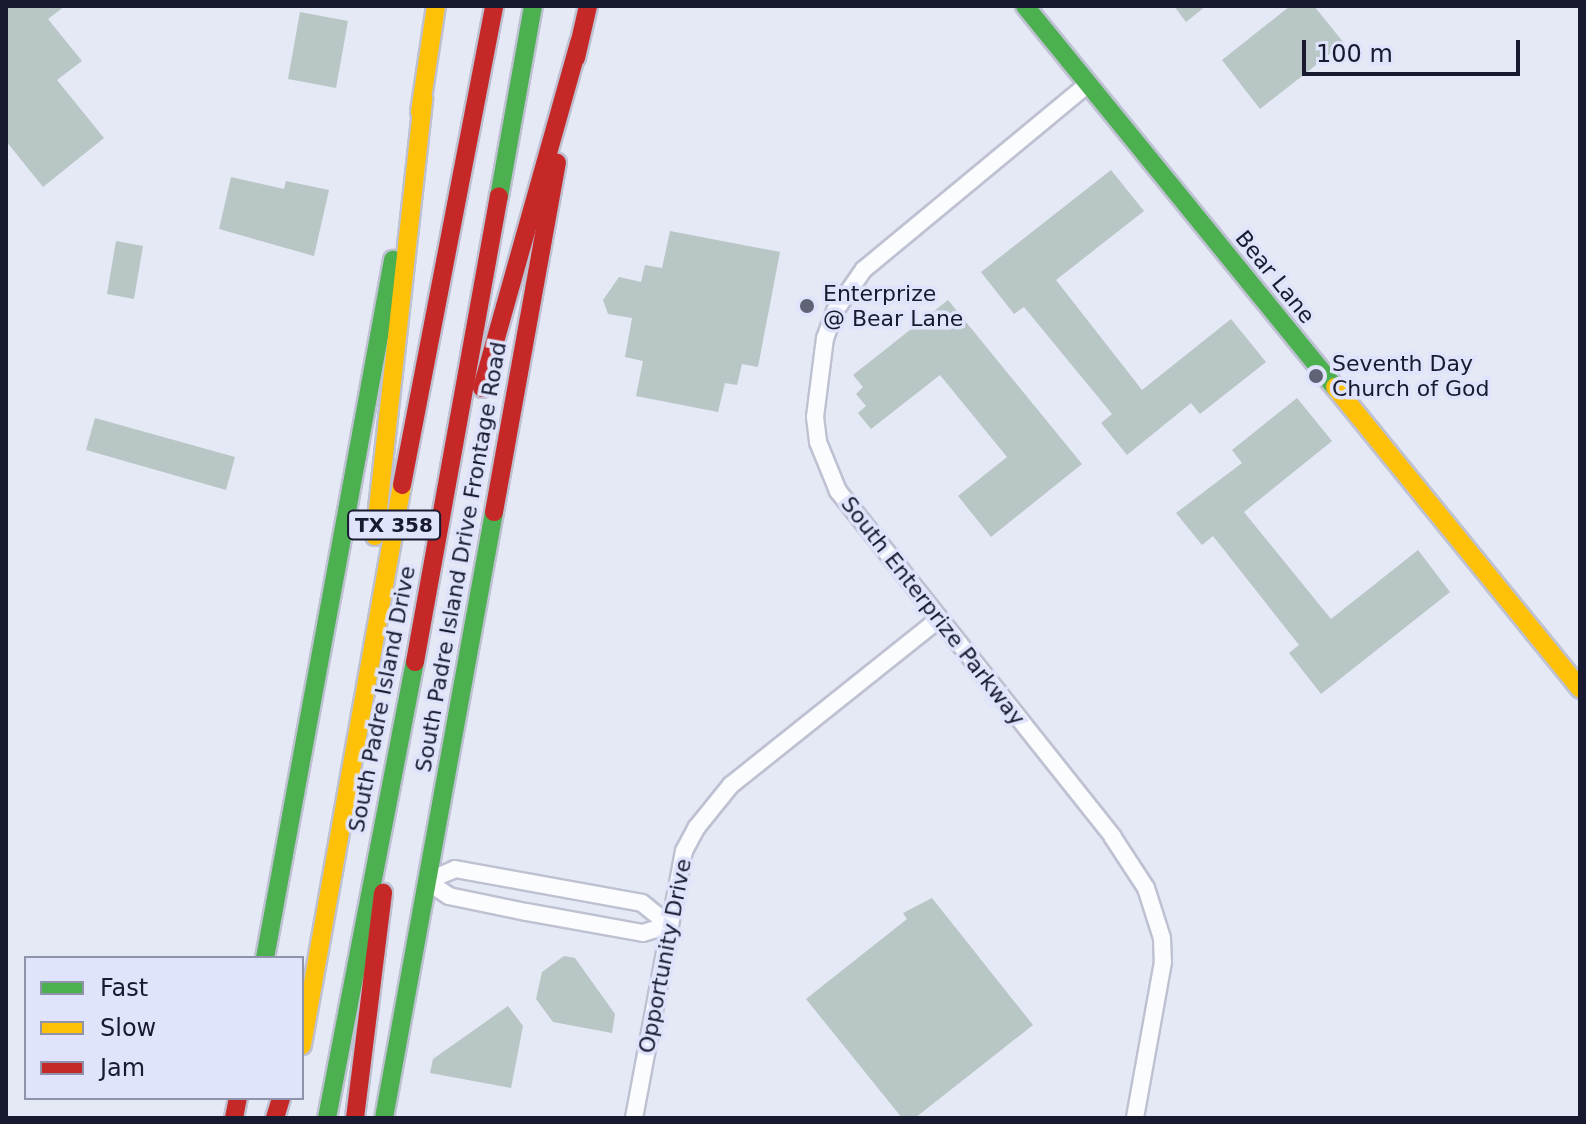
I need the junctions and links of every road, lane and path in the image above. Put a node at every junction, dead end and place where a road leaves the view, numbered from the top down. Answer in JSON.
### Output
{"nodes":[{"id":1,"x":436,"y":6,"type":"edge"},
{"id":2,"x":494,"y":6,"type":"edge"},
{"id":3,"x":533,"y":6,"type":"edge"},
{"id":4,"x":588,"y":6,"type":"edge"},
{"id":5,"x":1025,"y":6,"type":"edge"},
{"id":6,"x":579,"y":42,"type":"junction"},
{"id":7,"x":1088,"y":84,"type":"junction"},
{"id":8,"x":423,"y":99,"type":"junction"},
{"id":9,"x":438,"y":543,"type":"junction"},
{"id":10,"x":938,"y":620,"type":"junction"},
{"id":11,"x":1580,"y":689,"type":"edge"},
{"id":12,"x":353,"y":740,"type":"junction"},
{"id":13,"x":386,"y":797,"type":"junction"},
{"id":14,"x":427,"y":881,"type":"junction"},
{"id":15,"x":669,"y":925,"type":"junction"},
{"id":16,"x":265,"y":956,"type":"edge"},
{"id":17,"x":308,"y":1011,"type":"junction"},
{"id":18,"x":304,"y":1024,"type":"edge"},
{"id":19,"x":304,"y":1034,"type":"edge"},
{"id":20,"x":327,"y":1118,"type":"edge"},
{"id":21,"x":355,"y":1118,"type":"edge"},
{"id":22,"x":384,"y":1118,"type":"edge"},
{"id":23,"x":634,"y":1118,"type":"edge"},
{"id":24,"x":1135,"y":1118,"type":"edge"}],
"edges":[{"from":1,"to":8,"type":"main road"},
{"from":2,"to":12,"type":"main road","name":"South Padre Island Drive","number":"TX 358"},
{"from":3,"to":9,"type":"main road","name":"South Padre Island Drive","number":"TX 358"},
{"from":4,"to":6,"type":"main road","name":"South Padre Island Drive Frontage Road"},
{"from":5,"to":7,"type":"main road","name":"Bear Lane"},
{"from":6,"to":9,"type":"main road"},
{"from":6,"to":14,"type":"main road","name":"South Padre Island Drive Frontage Road"},
{"from":7,"to":10,"type":"street","name":"South Enterprize Parkway"},
{"from":7,"to":11,"type":"main road","name":"Bear Lane"},
{"from":8,"to":12,"type":"main road"},
{"from":8,"to":16,"type":"main road"},
{"from":9,"to":13,"type":"main road","name":"South Padre Island Drive","number":"TX 358"},
{"from":10,"to":15,"type":"street","name":"Opportunity Drive"},
{"from":10,"to":24,"type":"street","name":"South Enterprize Parkway"},
{"from":12,"to":17,"type":"main road","name":"South Padre Island Drive","number":"TX 358"},
{"from":13,"to":20,"type":"main road","name":"South Padre Island Drive","number":"TX 358"},
{"from":13,"to":21,"type":"main road"},
{"from":14,"to":15,"type":"street"},
{"from":14,"to":15,"type":"street"},
{"from":14,"to":22,"type":"main road","name":"South Padre Island Drive Frontage Road"},
{"from":15,"to":23,"type":"street","name":"Opportunity Drive"},
{"from":17,"to":18,"type":"main road"},
{"from":17,"to":19,"type":"main road","name":"South Padre Island Drive","number":"TX 358"}]}
